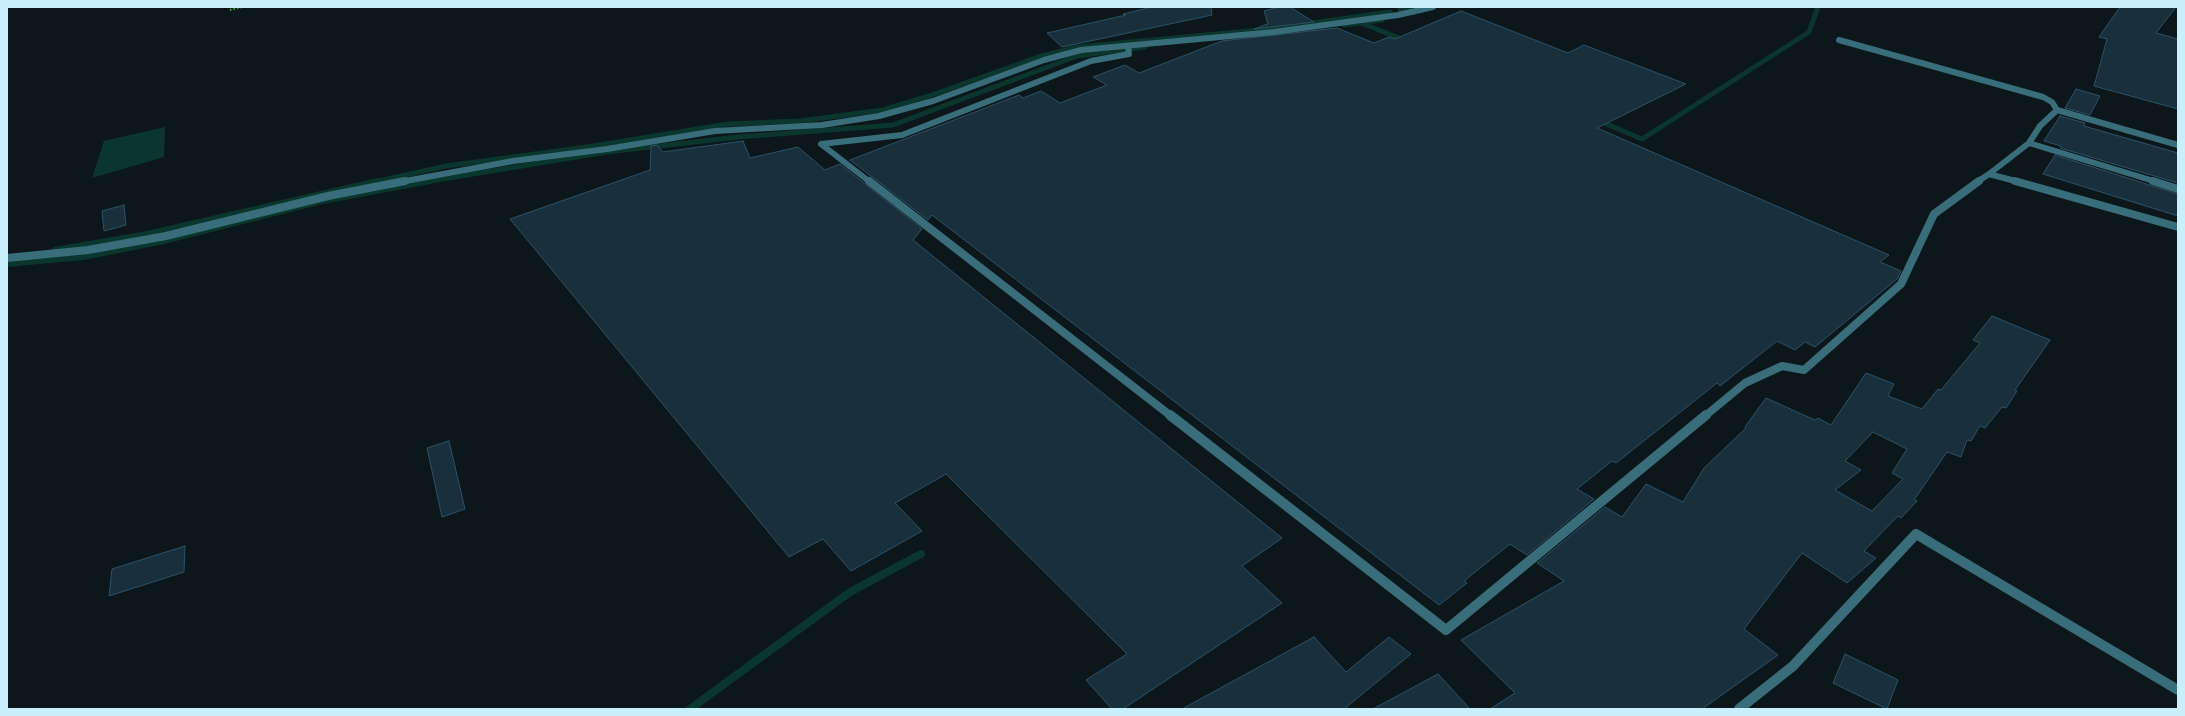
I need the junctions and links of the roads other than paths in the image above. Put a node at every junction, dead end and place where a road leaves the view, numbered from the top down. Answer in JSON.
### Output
{"nodes":[{"id":1,"x":1433,"y":7,"type":"edge"},
{"id":2,"x":1840,"y":40,"type":"dead end"},
{"id":3,"x":1128,"y":50,"type":"junction"},
{"id":4,"x":2056,"y":110,"type":"junction"},
{"id":5,"x":2029,"y":143,"type":"junction"},
{"id":6,"x":2178,"y":145,"type":"edge"},
{"id":7,"x":1989,"y":174,"type":"junction"},
{"id":8,"x":2178,"y":189,"type":"edge"},
{"id":9,"x":2178,"y":227,"type":"edge"},
{"id":10,"x":7,"y":258,"type":"edge"},
{"id":11,"x":2178,"y":690,"type":"edge"},
{"id":12,"x":1739,"y":709,"type":"edge"}],
"edges":[{"from":1,"to":3,"type":"street"},
{"from":2,"to":4,"type":"street"},
{"from":3,"to":7,"type":"street"},
{"from":3,"to":10,"type":"street"},
{"from":4,"to":5,"type":"street"},
{"from":4,"to":6,"type":"street"},
{"from":5,"to":7,"type":"street"},
{"from":5,"to":8,"type":"street"},
{"from":7,"to":9,"type":"street"},
{"from":11,"to":12,"type":"street"}]}
